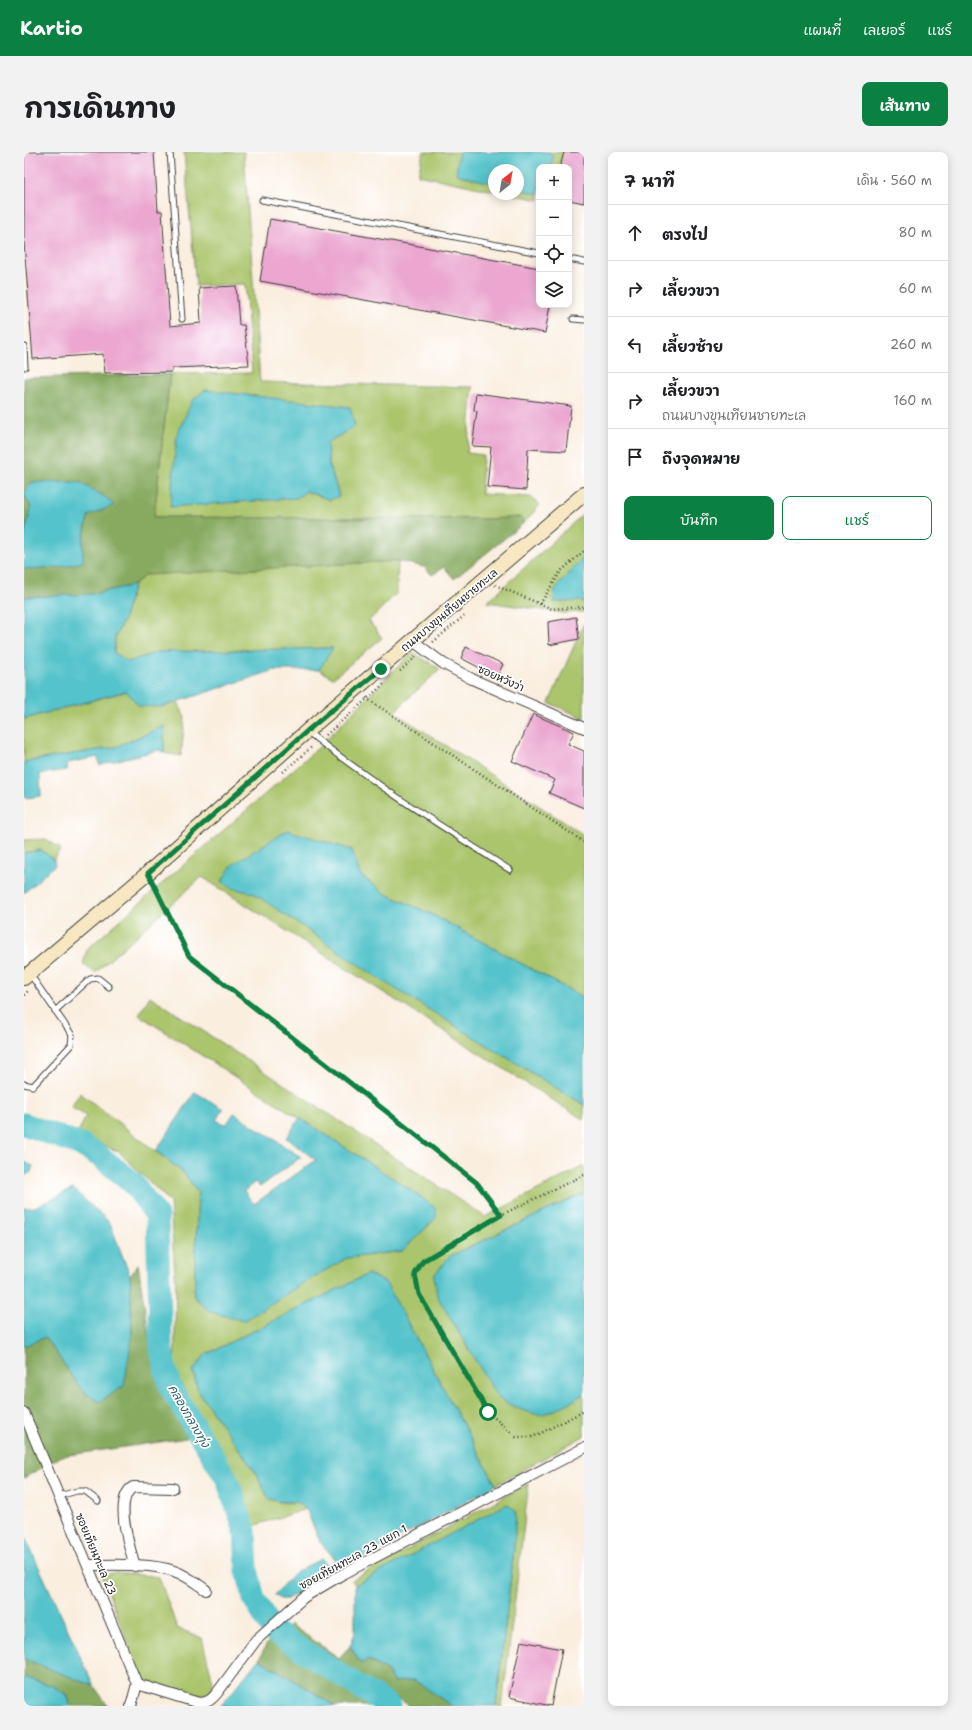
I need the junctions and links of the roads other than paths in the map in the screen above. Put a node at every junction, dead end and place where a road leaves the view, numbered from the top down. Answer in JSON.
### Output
{"nodes":[{"id":1,"x":170,"y":152,"type":"edge"},
{"id":2,"x":262,"y":200,"type":"dead end"},
{"id":3,"x":536,"y":252,"type":"edge"},
{"id":4,"x":572,"y":260,"type":"edge"},
{"id":5,"x":584,"y":262,"type":"edge"},
{"id":6,"x":182,"y":319,"type":"dead end"},
{"id":7,"x":573,"y":319,"type":"dead end"},
{"id":8,"x":584,"y":320,"type":"edge"},
{"id":9,"x":24,"y":346,"type":"edge"},
{"id":10,"x":25,"y":367,"type":"dead end"},
{"id":11,"x":584,"y":494,"type":"edge"},
{"id":12,"x":413,"y":641,"type":"junction"},
{"id":13,"x":584,"y":728,"type":"edge"},
{"id":14,"x":307,"y":731,"type":"junction"},
{"id":15,"x":510,"y":870,"type":"dead end"},
{"id":16,"x":28,"y":976,"type":"edge"},
{"id":17,"x":109,"y":987,"type":"dead end"},
{"id":18,"x":55,"y":1010,"type":"junction"},
{"id":19,"x":24,"y":1084,"type":"edge"},
{"id":20,"x":24,"y":1413,"type":"edge"},
{"id":21,"x":584,"y":1448,"type":"edge"},
{"id":22,"x":173,"y":1488,"type":"dead end"},
{"id":23,"x":59,"y":1496,"type":"junction"},
{"id":24,"x":98,"y":1501,"type":"dead end"},
{"id":25,"x":88,"y":1565,"type":"junction"},
{"id":26,"x":135,"y":1566,"type":"junction"},
{"id":27,"x":206,"y":1590,"type":"dead end"},
{"id":28,"x":137,"y":1684,"type":"junction"},
{"id":29,"x":131,"y":1706,"type":"edge"}],
"edges":[{"from":1,"to":6,"type":"lane"},
{"from":2,"to":3,"type":"lane"},
{"from":4,"to":5,"type":"lane"},
{"from":7,"to":8,"type":"lane"},
{"from":9,"to":10,"type":"lane"},
{"from":11,"to":12,"type":"main road","name":"ถนนบางขุนเทียนชายทะเล"},
{"from":12,"to":13,"type":"street","name":"ซอยหวังว่า"},
{"from":12,"to":14,"type":"main road","name":"ถนนบางขุนเทียนชายทะเล"},
{"from":14,"to":15,"type":"lane"},
{"from":14,"to":16,"type":"main road","name":"ถนนบางขุนเทียนชายทะเล"},
{"from":16,"to":18,"type":"lane"},
{"from":17,"to":18,"type":"lane"},
{"from":18,"to":19,"type":"lane"},
{"from":20,"to":23,"type":"street","name":"ซอยเทียนทะเล 23"},
{"from":21,"to":28,"type":"street","name":"ซอยเทียนทะเล 23 แยก 1"},
{"from":22,"to":26,"type":"street"},
{"from":23,"to":24,"type":"lane"},
{"from":23,"to":25,"type":"street","name":"ซอยเทียนทะเล 23"},
{"from":25,"to":26,"type":"street"},
{"from":25,"to":28,"type":"street","name":"ซอยเทียนทะเล 23"},
{"from":26,"to":27,"type":"street"},
{"from":28,"to":29,"type":"street"}]}
